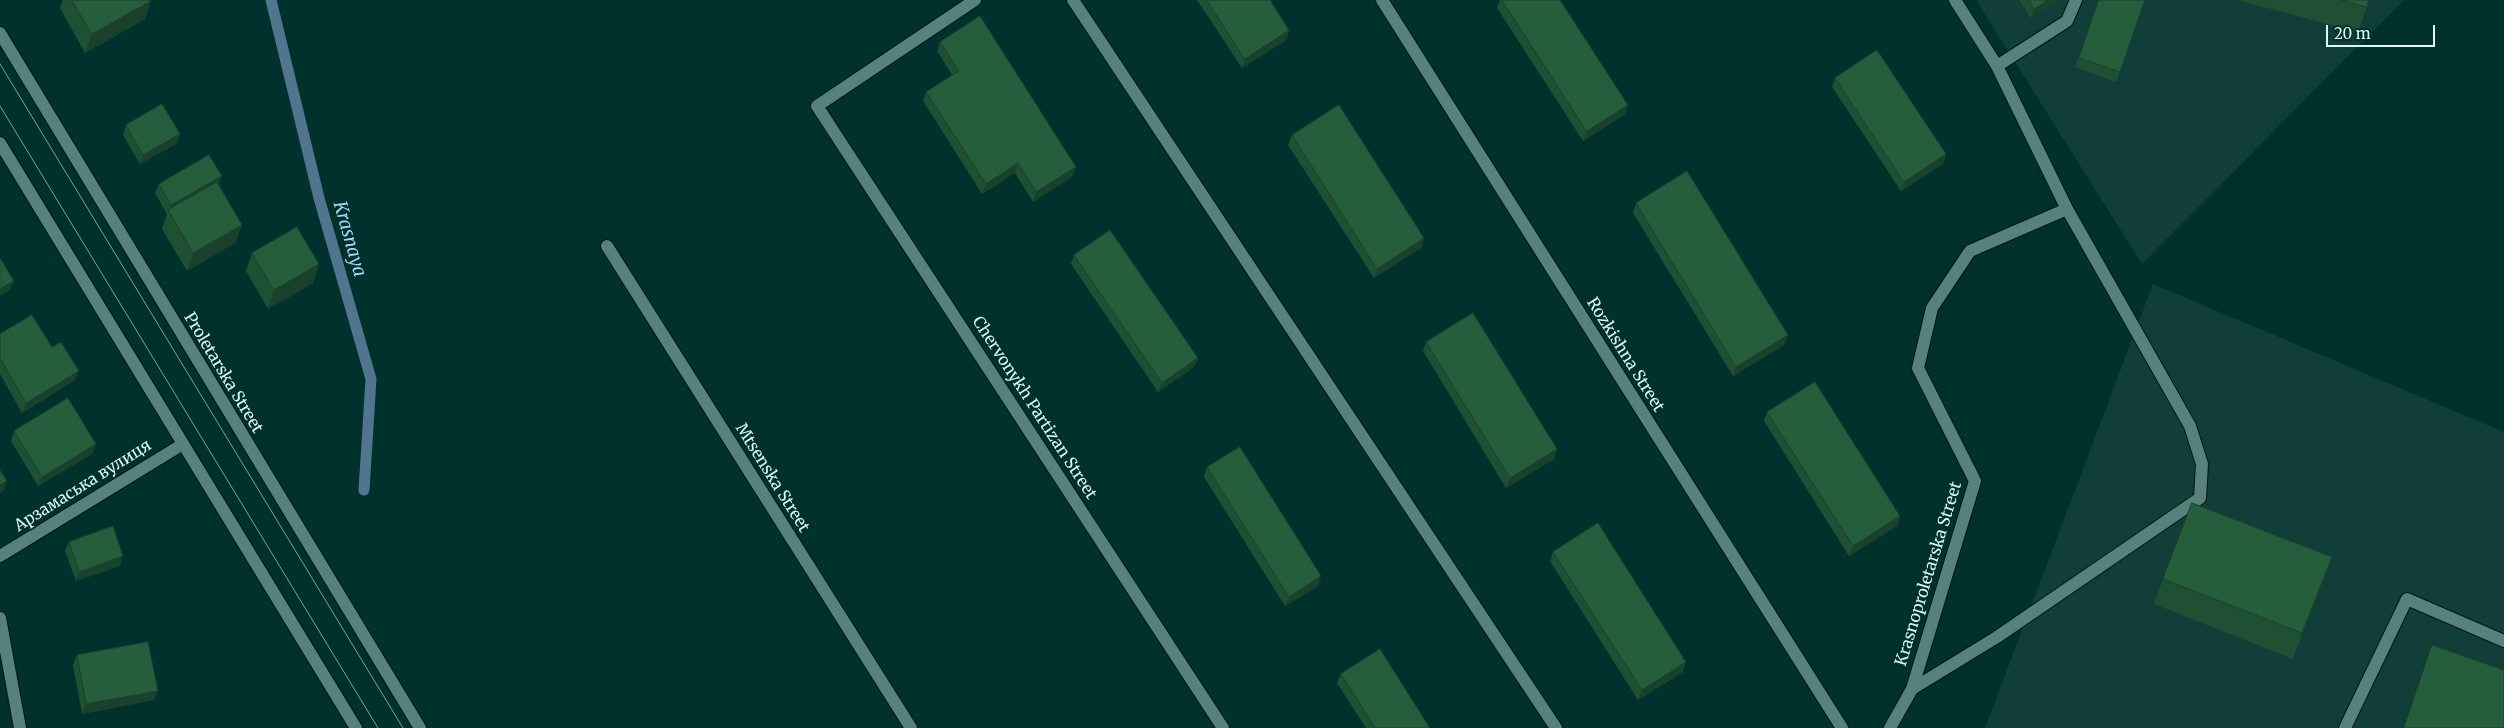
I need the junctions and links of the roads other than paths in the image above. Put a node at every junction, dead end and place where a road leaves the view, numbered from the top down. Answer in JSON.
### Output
{"nodes":[{"id":1,"x":975,"y":0,"type":"edge"},
{"id":2,"x":1073,"y":0,"type":"edge"},
{"id":3,"x":1382,"y":0,"type":"edge"},
{"id":4,"x":1955,"y":0,"type":"edge"},
{"id":5,"x":2076,"y":0,"type":"edge"},
{"id":6,"x":0,"y":33,"type":"edge"},
{"id":7,"x":1996,"y":66,"type":"junction"},
{"id":8,"x":0,"y":142,"type":"edge"},
{"id":9,"x":2066,"y":209,"type":"junction"},
{"id":10,"x":607,"y":246,"type":"dead end"},
{"id":11,"x":183,"y":444,"type":"junction"},
{"id":12,"x":0,"y":556,"type":"edge"},
{"id":13,"x":0,"y":618,"type":"edge"},
{"id":14,"x":2504,"y":641,"type":"edge"},
{"id":15,"x":1912,"y":689,"type":"junction"},
{"id":16,"x":20,"y":728,"type":"edge"},
{"id":17,"x":356,"y":728,"type":"edge"},
{"id":18,"x":420,"y":728,"type":"edge"},
{"id":19,"x":911,"y":728,"type":"edge"},
{"id":20,"x":1223,"y":728,"type":"edge"},
{"id":21,"x":1556,"y":728,"type":"edge"},
{"id":22,"x":1842,"y":728,"type":"edge"},
{"id":23,"x":1890,"y":728,"type":"edge"},
{"id":24,"x":2345,"y":728,"type":"edge"}],
"edges":[{"from":1,"to":20,"type":"street","name":"Chervonykh Partizan Street"},
{"from":2,"to":21,"type":"street"},
{"from":3,"to":22,"type":"street","name":"Rozkishna Street"},
{"from":4,"to":7,"type":"street"},
{"from":5,"to":7,"type":"street"},
{"from":6,"to":18,"type":"street","name":"Proletarska Street"},
{"from":7,"to":9,"type":"street"},
{"from":8,"to":11,"type":"street"},
{"from":9,"to":15,"type":"street","name":"Krasnoproletarska Street"},
{"from":9,"to":15,"type":"street"},
{"from":10,"to":19,"type":"street","name":"Mtsenska Street"},
{"from":11,"to":12,"type":"street","name":"Арзамаська вулиця"},
{"from":11,"to":17,"type":"street"},
{"from":13,"to":16,"type":"street"},
{"from":14,"to":24,"type":"street"},
{"from":15,"to":23,"type":"street","name":"Krasnoproletarska Street"}]}
